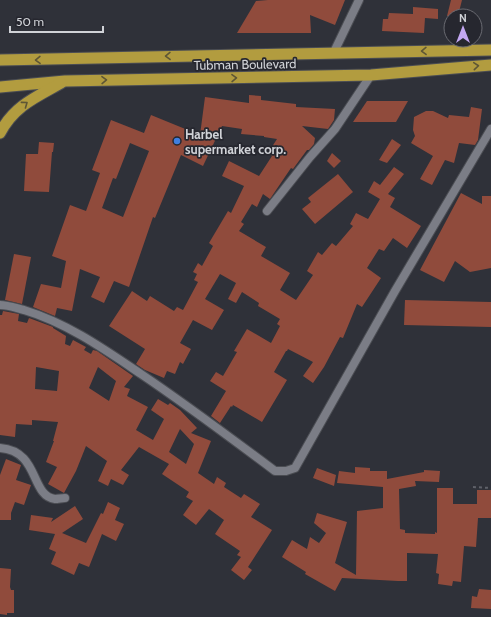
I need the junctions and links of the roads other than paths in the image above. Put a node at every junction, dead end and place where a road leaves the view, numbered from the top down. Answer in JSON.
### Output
{"nodes":[{"id":1,"x":359,"y":0,"type":"edge"},
{"id":2,"x":491,"y":50,"type":"edge"},
{"id":3,"x":334,"y":52,"type":"junction"},
{"id":4,"x":0,"y":60,"type":"edge"},
{"id":5,"x":491,"y":64,"type":"edge"},
{"id":6,"x":371,"y":75,"type":"junction"},
{"id":7,"x":65,"y":81,"type":"junction"},
{"id":8,"x":0,"y":87,"type":"edge"},
{"id":9,"x":491,"y":129,"type":"edge"},
{"id":10,"x":0,"y":133,"type":"edge"},
{"id":11,"x":267,"y":211,"type":"dead end"},
{"id":12,"x":0,"y":305,"type":"edge"},
{"id":13,"x":0,"y":448,"type":"edge"},
{"id":14,"x":65,"y":498,"type":"dead end"}],
"edges":[{"from":1,"to":3,"type":"street"},
{"from":2,"to":3,"type":"highway","name":"Tubman Boulevard","one_way":true},
{"from":3,"to":4,"type":"highway","name":"Tubman Boulevard","one_way":true},
{"from":6,"to":5,"type":"highway","name":"Tubman Boulevard","one_way":true},
{"from":7,"to":6,"type":"highway","name":"Tubman Boulevard","one_way":true},
{"from":6,"to":11,"type":"street"},
{"from":7,"to":8,"type":"highway","name":"Tubman Boulevard"},
{"from":10,"to":7,"type":"highway","one_way":true},
{"from":9,"to":12,"type":"street"},
{"from":13,"to":14,"type":"street"}]}
